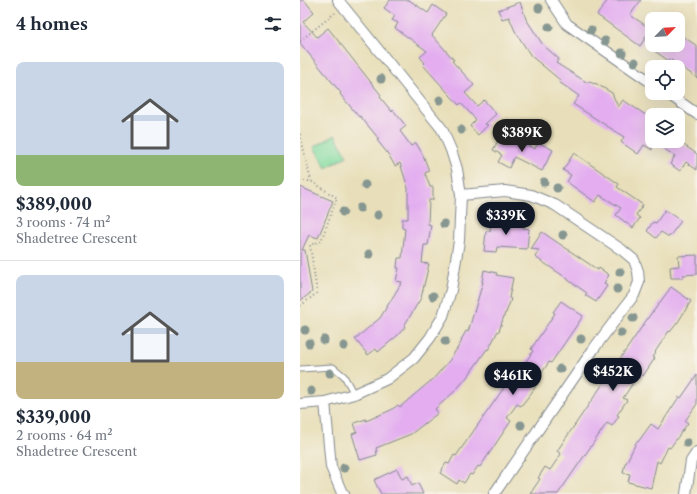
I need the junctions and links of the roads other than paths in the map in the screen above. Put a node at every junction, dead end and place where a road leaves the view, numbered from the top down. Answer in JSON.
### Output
{"nodes":[{"id":1,"x":552,"y":0,"type":"edge"},
{"id":2,"x":341,"y":3,"type":"edge"},
{"id":3,"x":645,"y":78,"type":"edge"},
{"id":4,"x":677,"y":100,"type":"edge"},
{"id":5,"x":697,"y":114,"type":"edge"},
{"id":6,"x":461,"y":195,"type":"junction"},
{"id":7,"x":300,"y":369,"type":"edge"},
{"id":8,"x":354,"y":394,"type":"junction"},
{"id":9,"x":325,"y":402,"type":"junction"},
{"id":10,"x":300,"y":404,"type":"edge"},
{"id":11,"x":697,"y":452,"type":"edge"},
{"id":12,"x":344,"y":494,"type":"edge"},
{"id":13,"x":494,"y":494,"type":"edge"},
{"id":14,"x":686,"y":494,"type":"edge"}],
"edges":[{"from":1,"to":3,"type":"street"},
{"from":2,"to":6,"type":"street"},
{"from":4,"to":5,"type":"street"},
{"from":6,"to":8,"type":"street"},
{"from":6,"to":13,"type":"street"},
{"from":7,"to":8,"type":"lane"},
{"from":8,"to":9,"type":"street"},
{"from":9,"to":10,"type":"street"},
{"from":9,"to":12,"type":"street"},
{"from":11,"to":14,"type":"street"}]}
